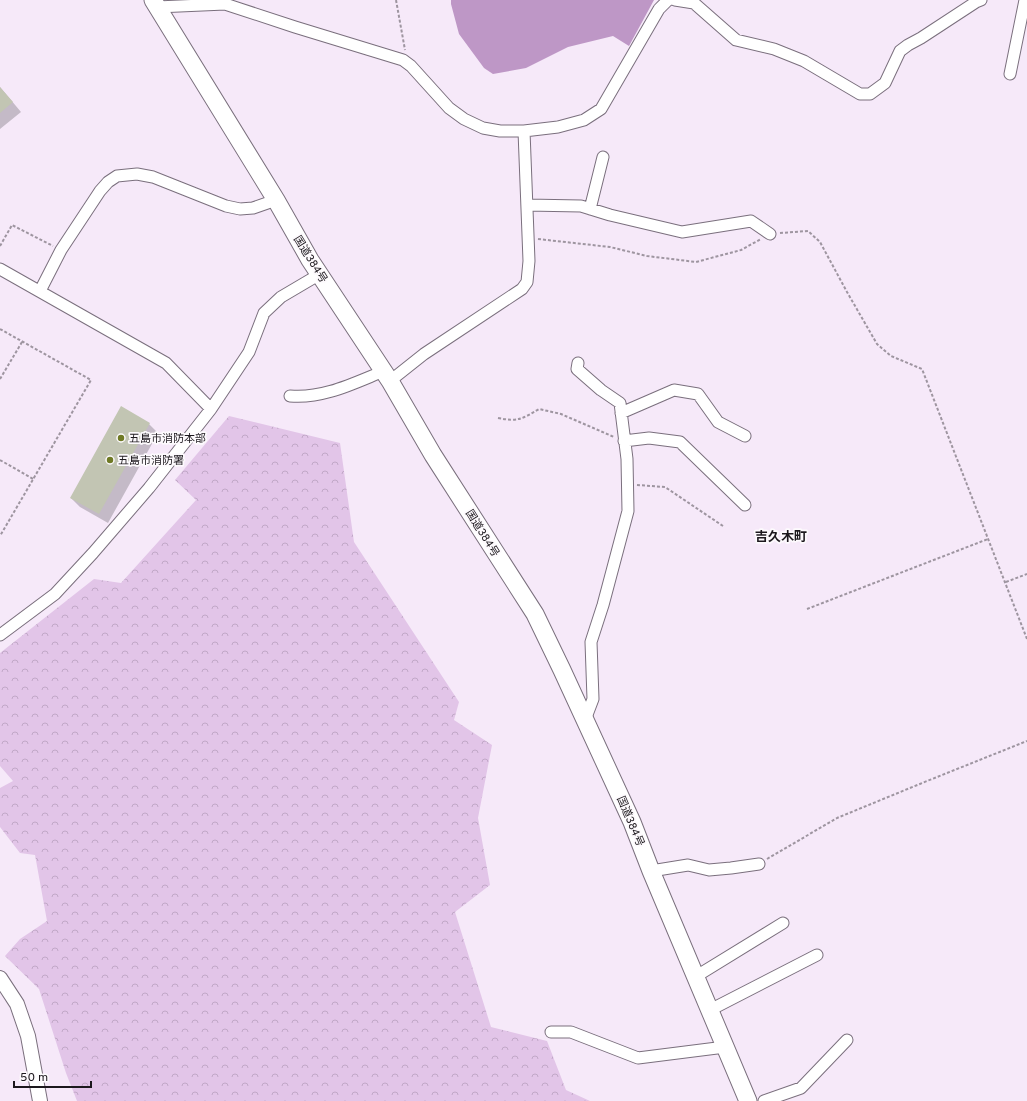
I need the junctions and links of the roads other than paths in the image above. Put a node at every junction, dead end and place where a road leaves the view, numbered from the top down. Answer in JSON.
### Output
{"nodes":[{"id":1,"x":668,"y":0,"type":"edge"},
{"id":2,"x":675,"y":0,"type":"edge"},
{"id":3,"x":981,"y":0,"type":"edge"},
{"id":4,"x":1025,"y":0,"type":"edge"},
{"id":5,"x":155,"y":3,"type":"edge"},
{"id":6,"x":1010,"y":74,"type":"dead end"},
{"id":7,"x":524,"y":131,"type":"junction"},
{"id":8,"x":603,"y":157,"type":"dead end"},
{"id":9,"x":276,"y":200,"type":"junction"},
{"id":10,"x":527,"y":205,"type":"junction"},
{"id":11,"x":590,"y":209,"type":"junction"},
{"id":12,"x":770,"y":234,"type":"road end"},
{"id":13,"x":0,"y":268,"type":"edge"},
{"id":14,"x":320,"y":274,"type":"junction"},
{"id":15,"x":40,"y":291,"type":"junction"},
{"id":16,"x":578,"y":363,"type":"dead end"},
{"id":17,"x":387,"y":376,"type":"junction"},
{"id":18,"x":290,"y":396,"type":"dead end"},
{"id":19,"x":211,"y":409,"type":"junction"},
{"id":20,"x":621,"y":413,"type":"junction"},
{"id":21,"x":745,"y":436,"type":"dead end"},
{"id":22,"x":624,"y":441,"type":"junction"},
{"id":23,"x":745,"y":505,"type":"dead end"},
{"id":24,"x":0,"y":635,"type":"edge"},
{"id":25,"x":585,"y":720,"type":"junction"},
{"id":26,"x":759,"y":864,"type":"road end"},
{"id":27,"x":651,"y":871,"type":"junction"},
{"id":28,"x":783,"y":923,"type":"dead end"},
{"id":29,"x":817,"y":955,"type":"dead end"},
{"id":30,"x":695,"y":977,"type":"junction"},
{"id":31,"x":0,"y":978,"type":"edge"},
{"id":32,"x":710,"y":1010,"type":"junction"},
{"id":33,"x":551,"y":1032,"type":"dead end"},
{"id":34,"x":847,"y":1040,"type":"dead end"},
{"id":35,"x":725,"y":1046,"type":"junction"},
{"id":36,"x":40,"y":1101,"type":"edge"},
{"id":37,"x":748,"y":1101,"type":"edge"},
{"id":38,"x":764,"y":1101,"type":"edge"}],
"edges":[{"from":1,"to":7,"type":"street"},
{"from":2,"to":3,"type":"street"},
{"from":4,"to":6,"type":"street"},
{"from":5,"to":7,"type":"street"},
{"from":5,"to":9,"type":"highway","name":"国道384号"},
{"from":7,"to":10,"type":"street"},
{"from":8,"to":11,"type":"street"},
{"from":9,"to":14,"type":"highway","name":"国道384号"},
{"from":9,"to":15,"type":"street"},
{"from":10,"to":11,"type":"street"},
{"from":10,"to":17,"type":"street"},
{"from":11,"to":12,"type":"street"},
{"from":13,"to":15,"type":"street"},
{"from":14,"to":17,"type":"highway","name":"国道384号"},
{"from":14,"to":19,"type":"street"},
{"from":15,"to":19,"type":"street"},
{"from":16,"to":20,"type":"street"},
{"from":17,"to":18,"type":"street"},
{"from":17,"to":25,"type":"highway","name":"国道384号"},
{"from":19,"to":24,"type":"street"},
{"from":20,"to":21,"type":"street"},
{"from":20,"to":22,"type":"street"},
{"from":22,"to":23,"type":"street"},
{"from":22,"to":25,"type":"street"},
{"from":25,"to":27,"type":"highway","name":"国道384号"},
{"from":26,"to":27,"type":"street"},
{"from":27,"to":30,"type":"highway","name":"国道384号"},
{"from":28,"to":30,"type":"street"},
{"from":29,"to":32,"type":"street"},
{"from":30,"to":32,"type":"highway","name":"国道384号"},
{"from":31,"to":36,"type":"main road"},
{"from":32,"to":35,"type":"highway","name":"国道384号"},
{"from":33,"to":35,"type":"street"},
{"from":34,"to":38,"type":"street"},
{"from":35,"to":37,"type":"highway","name":"国道384号"}]}
